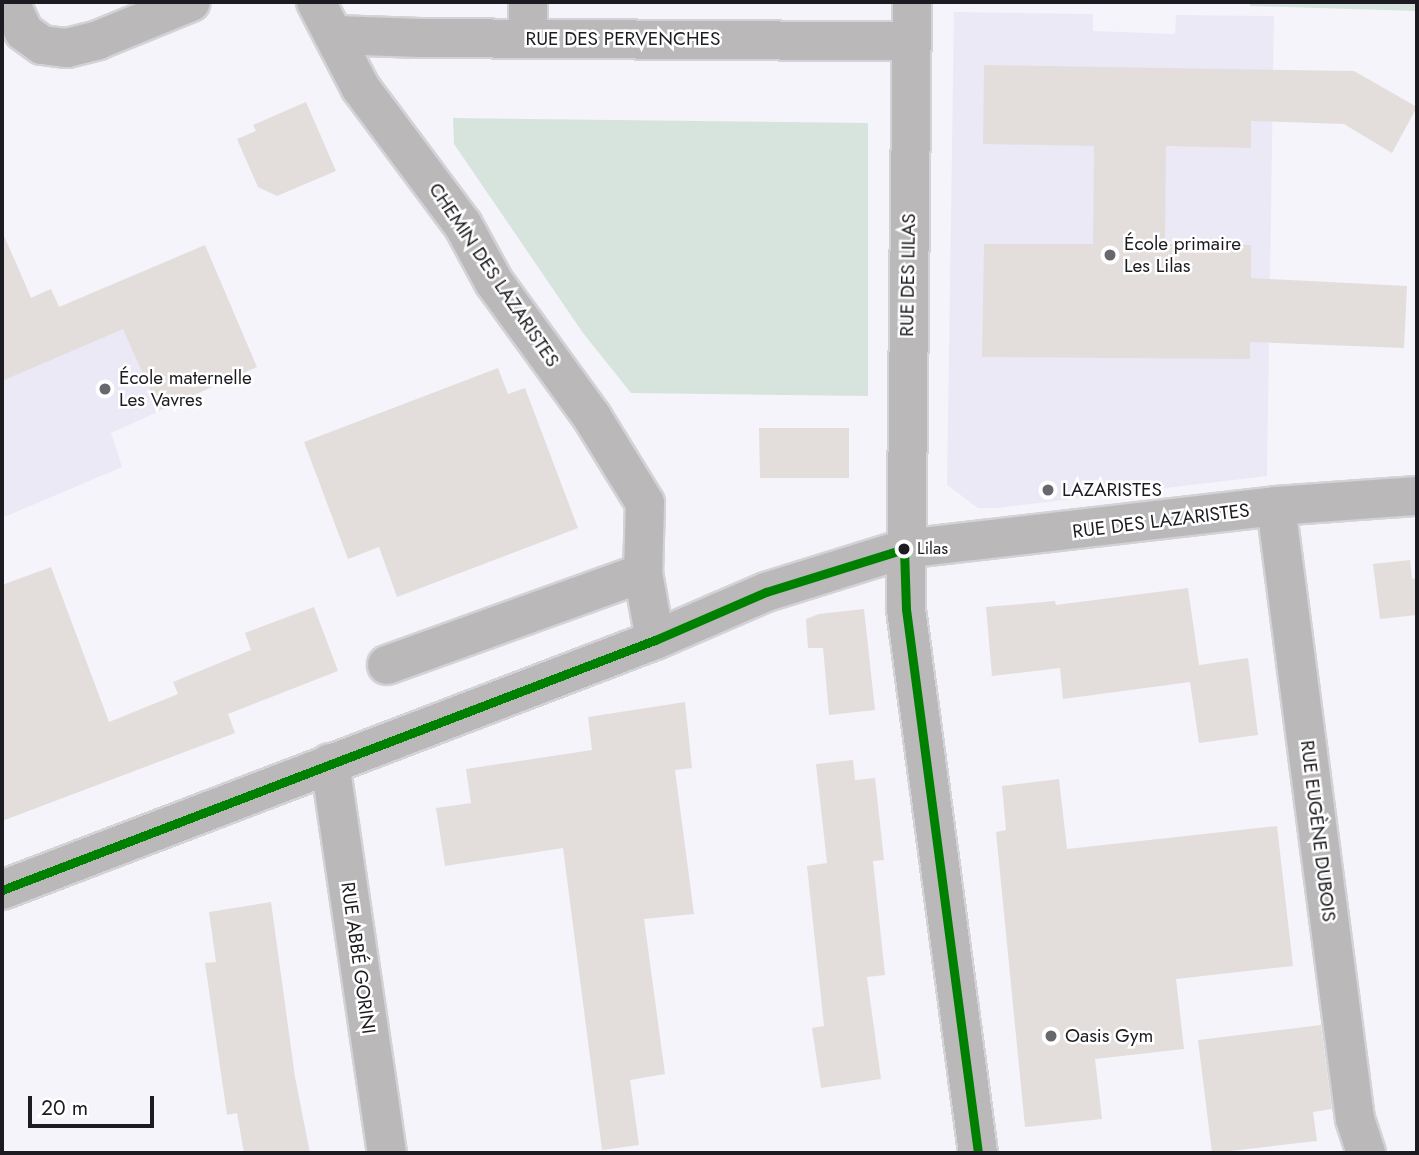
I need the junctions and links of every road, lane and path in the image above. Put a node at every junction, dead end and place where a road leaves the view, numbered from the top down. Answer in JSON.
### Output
{"nodes":[{"id":1,"x":10,"y":2,"type":"edge"},
{"id":2,"x":191,"y":2,"type":"edge"},
{"id":3,"x":316,"y":2,"type":"edge"},
{"id":4,"x":912,"y":2,"type":"edge"},
{"id":5,"x":528,"y":20,"type":"edge"},
{"id":6,"x":335,"y":35,"type":"junction"},
{"id":7,"x":911,"y":41,"type":"junction"},
{"id":8,"x":1417,"y":496,"type":"edge"},
{"id":9,"x":1276,"y":506,"type":"junction"},
{"id":10,"x":904,"y":549,"type":"junction"},
{"id":11,"x":643,"y":573,"type":"junction"},
{"id":12,"x":655,"y":640,"type":"junction"},
{"id":13,"x":387,"y":666,"type":"dead end"},
{"id":14,"x":330,"y":763,"type":"junction"},
{"id":15,"x":2,"y":890,"type":"edge"},
{"id":16,"x":387,"y":1153,"type":"edge"},
{"id":17,"x":978,"y":1153,"type":"edge"},
{"id":18,"x":1366,"y":1153,"type":"edge"}],
"edges":[{"from":1,"to":2,"type":"street"},
{"from":3,"to":6,"type":"street","name":"CHEMIN DES LAZARISTES"},
{"from":4,"to":7,"type":"street","name":"RUE DES LILAS"},
{"from":5,"to":6,"type":"street","name":"RUE DES PERVENCHES"},
{"from":5,"to":7,"type":"street","name":"RUE DES PERVENCHES"},
{"from":6,"to":11,"type":"street","name":"CHEMIN DES LAZARISTES"},
{"from":7,"to":10,"type":"street","name":"RUE DES LILAS"},
{"from":8,"to":9,"type":"street","name":"RUE DES LAZARISTES"},
{"from":9,"to":10,"type":"street","name":"RUE DES LAZARISTES"},
{"from":9,"to":18,"type":"street","name":"RUE EUGÈNE DUBOIS"},
{"from":10,"to":12,"type":"street","name":"RUE DES LAZARISTES"},
{"from":10,"to":17,"type":"street","name":"RUE DES LILAS"},
{"from":11,"to":12,"type":"street","name":"CHEMIN DES LAZARISTES"},
{"from":11,"to":13,"type":"street"},
{"from":12,"to":14,"type":"street","name":"RUE DES LAZARISTES"},
{"from":14,"to":15,"type":"street","name":"RUE DES LAZARISTES"},
{"from":14,"to":16,"type":"street","name":"RUE ABBÉ GORINI"}]}
